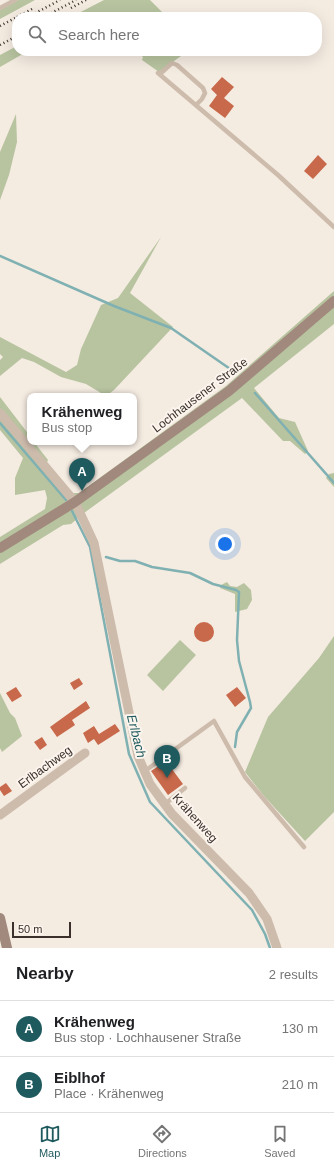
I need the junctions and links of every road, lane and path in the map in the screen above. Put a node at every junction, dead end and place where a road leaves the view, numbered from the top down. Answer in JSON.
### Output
{"nodes":[{"id":1,"x":15,"y":0,"type":"edge"},
{"id":2,"x":0,"y":8,"type":"edge"},
{"id":3,"x":196,"y":105,"type":"junction"},
{"id":4,"x":334,"y":227,"type":"edge"},
{"id":5,"x":334,"y":301,"type":"edge"},
{"id":6,"x":0,"y":413,"type":"edge"},
{"id":7,"x":75,"y":502,"type":"junction"},
{"id":8,"x":0,"y":548,"type":"edge"},
{"id":9,"x":85,"y":753,"type":"dead end"},
{"id":10,"x":145,"y":771,"type":"junction"},
{"id":11,"x":185,"y":788,"type":"dead end"},
{"id":12,"x":165,"y":804,"type":"junction"},
{"id":13,"x":0,"y":815,"type":"edge"},
{"id":14,"x":304,"y":847,"type":"dead end"},
{"id":15,"x":0,"y":918,"type":"edge"},
{"id":16,"x":7,"y":948,"type":"edge"},
{"id":17,"x":277,"y":948,"type":"edge"}],
"edges":[{"from":1,"to":2,"type":"lane"},
{"from":3,"to":3,"type":"lane"},
{"from":3,"to":4,"type":"lane"},
{"from":5,"to":7,"type":"main road","name":"Lochhausener Straße"},
{"from":6,"to":7,"type":"street","name":"Krähenweg"},
{"from":7,"to":8,"type":"main road","name":"Lochhausener Straße"},
{"from":7,"to":10,"type":"street","name":"Krähenweg"},
{"from":9,"to":13,"type":"street","name":"Erlbachweg"},
{"from":10,"to":12,"type":"street","name":"Krähenweg"},
{"from":10,"to":14,"type":"lane"},
{"from":11,"to":12,"type":"lane"},
{"from":12,"to":17,"type":"street","name":"Krähenweg"},
{"from":15,"to":16,"type":"main road"}]}
